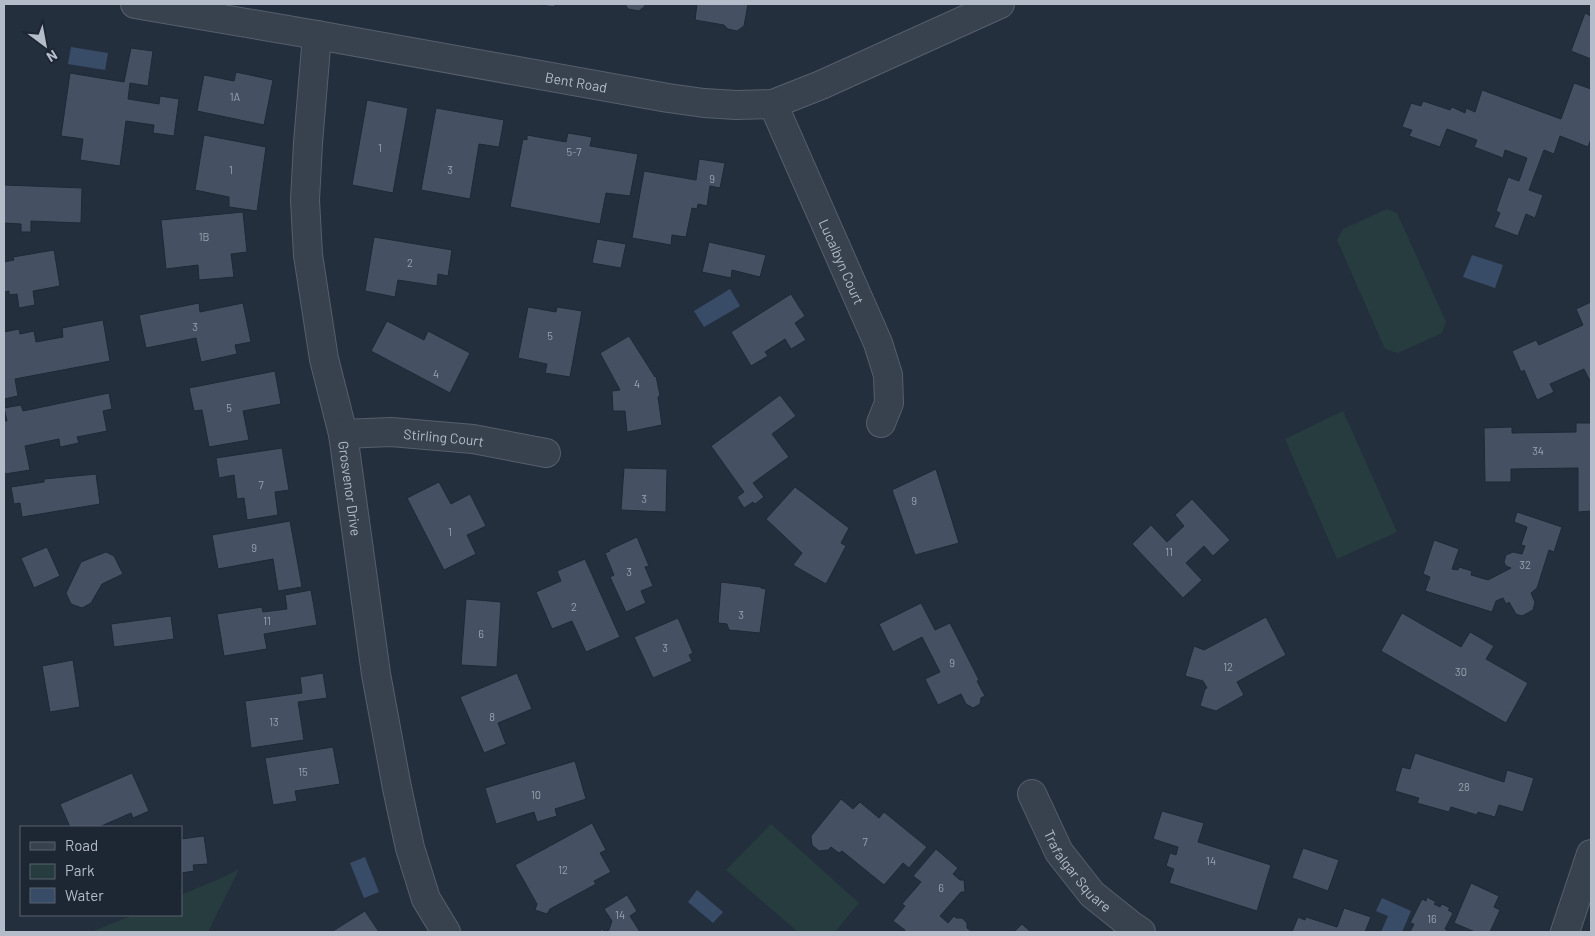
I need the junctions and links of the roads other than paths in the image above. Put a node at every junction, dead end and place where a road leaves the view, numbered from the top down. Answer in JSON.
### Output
{"nodes":[{"id":1,"x":135,"y":4,"type":"edge"},
{"id":2,"x":1000,"y":4,"type":"edge"},
{"id":3,"x":260,"y":14,"type":"edge"},
{"id":4,"x":317,"y":35,"type":"junction"},
{"id":5,"x":773,"y":104,"type":"junction"},
{"id":6,"x":881,"y":423,"type":"dead end"},
{"id":7,"x":342,"y":434,"type":"junction"},
{"id":8,"x":546,"y":452,"type":"dead end"},
{"id":9,"x":1032,"y":794,"type":"dead end"},
{"id":10,"x":1591,"y":854,"type":"edge"},
{"id":11,"x":446,"y":932,"type":"edge"},
{"id":12,"x":1141,"y":932,"type":"edge"},
{"id":13,"x":1565,"y":932,"type":"edge"}],
"edges":[{"from":1,"to":3,"type":"street","name":"Bent Road"},
{"from":2,"to":5,"type":"street","name":"Bent Road"},
{"from":3,"to":4,"type":"street","name":"Bent Road"},
{"from":4,"to":5,"type":"street","name":"Bent Road"},
{"from":4,"to":7,"type":"street","name":"Grosvenor Drive"},
{"from":5,"to":6,"type":"street","name":"Lucalbyn Court"},
{"from":7,"to":8,"type":"street","name":"Stirling Court"},
{"from":7,"to":11,"type":"street","name":"Grosvenor Drive"},
{"from":9,"to":12,"type":"street","name":"Trafalgar Square"},
{"from":10,"to":13,"type":"street"}]}
